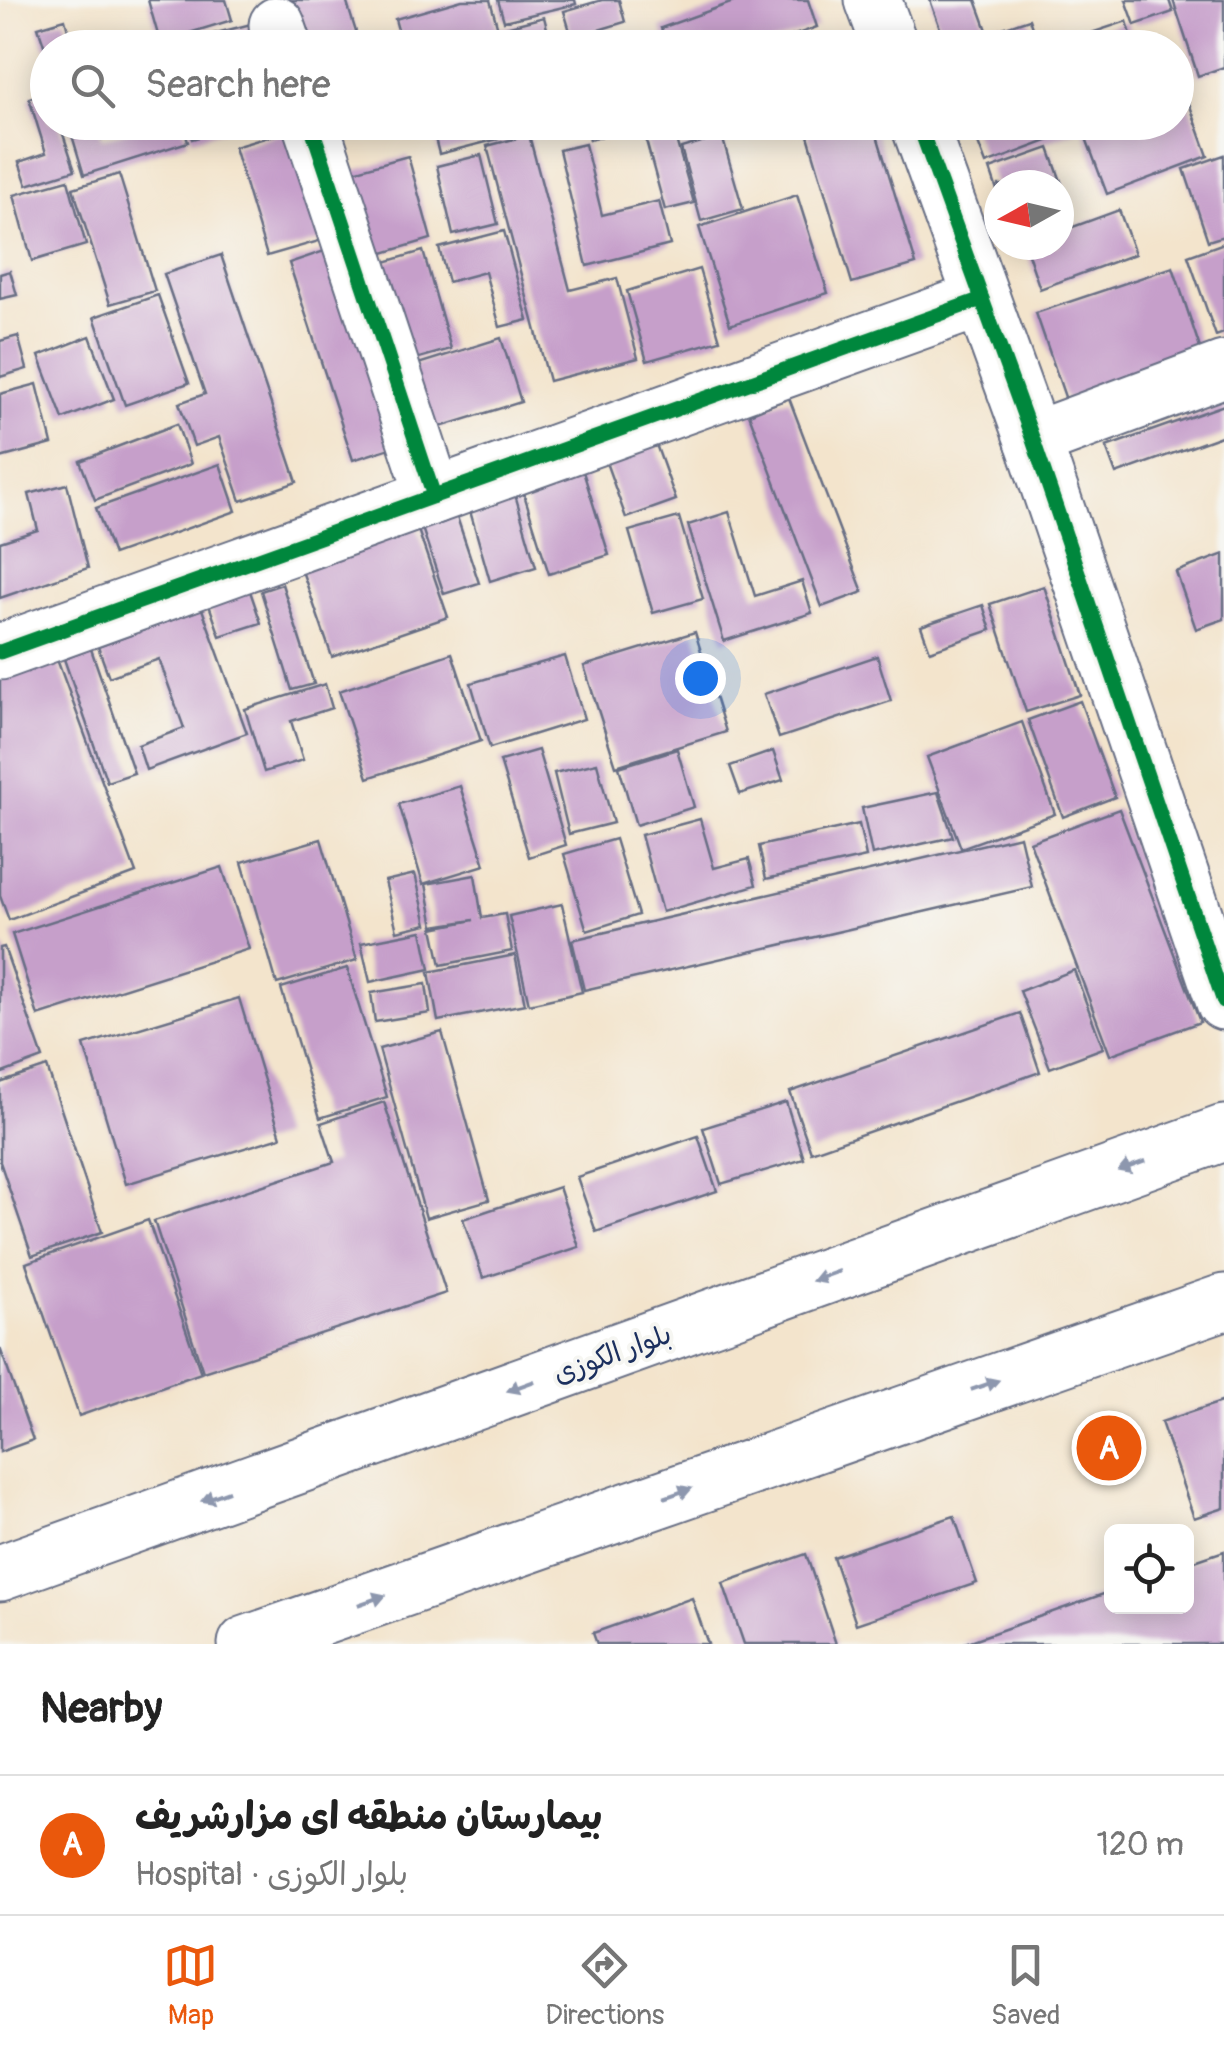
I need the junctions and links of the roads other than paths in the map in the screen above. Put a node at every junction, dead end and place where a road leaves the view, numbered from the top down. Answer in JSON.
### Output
{"nodes":[{"id":1,"x":873,"y":0,"type":"edge"},
{"id":2,"x":884,"y":30,"type":"edge"},
{"id":3,"x":316,"y":140,"type":"edge"},
{"id":4,"x":925,"y":140,"type":"edge"},
{"id":5,"x":982,"y":299,"type":"junction"},
{"id":6,"x":1224,"y":369,"type":"edge"},
{"id":7,"x":1033,"y":440,"type":"junction"},
{"id":8,"x":434,"y":496,"type":"junction"},
{"id":9,"x":0,"y":652,"type":"edge"},
{"id":10,"x":1224,"y":1002,"type":"edge"},
{"id":11,"x":1224,"y":1133,"type":"edge"},
{"id":12,"x":1224,"y":1302,"type":"edge"},
{"id":13,"x":0,"y":1573,"type":"edge"},
{"id":14,"x":246,"y":1644,"type":"edge"}],
"edges":[{"from":1,"to":2,"type":"street"},
{"from":3,"to":8,"type":"street"},
{"from":4,"to":5,"type":"street"},
{"from":5,"to":7,"type":"street"},
{"from":5,"to":8,"type":"street"},
{"from":6,"to":7,"type":"street"},
{"from":7,"to":10,"type":"street"},
{"from":8,"to":9,"type":"street"},
{"from":11,"to":13,"type":"street","name":"بلوار الکوزی","one_way":true},
{"from":14,"to":12,"type":"street","one_way":true}]}
